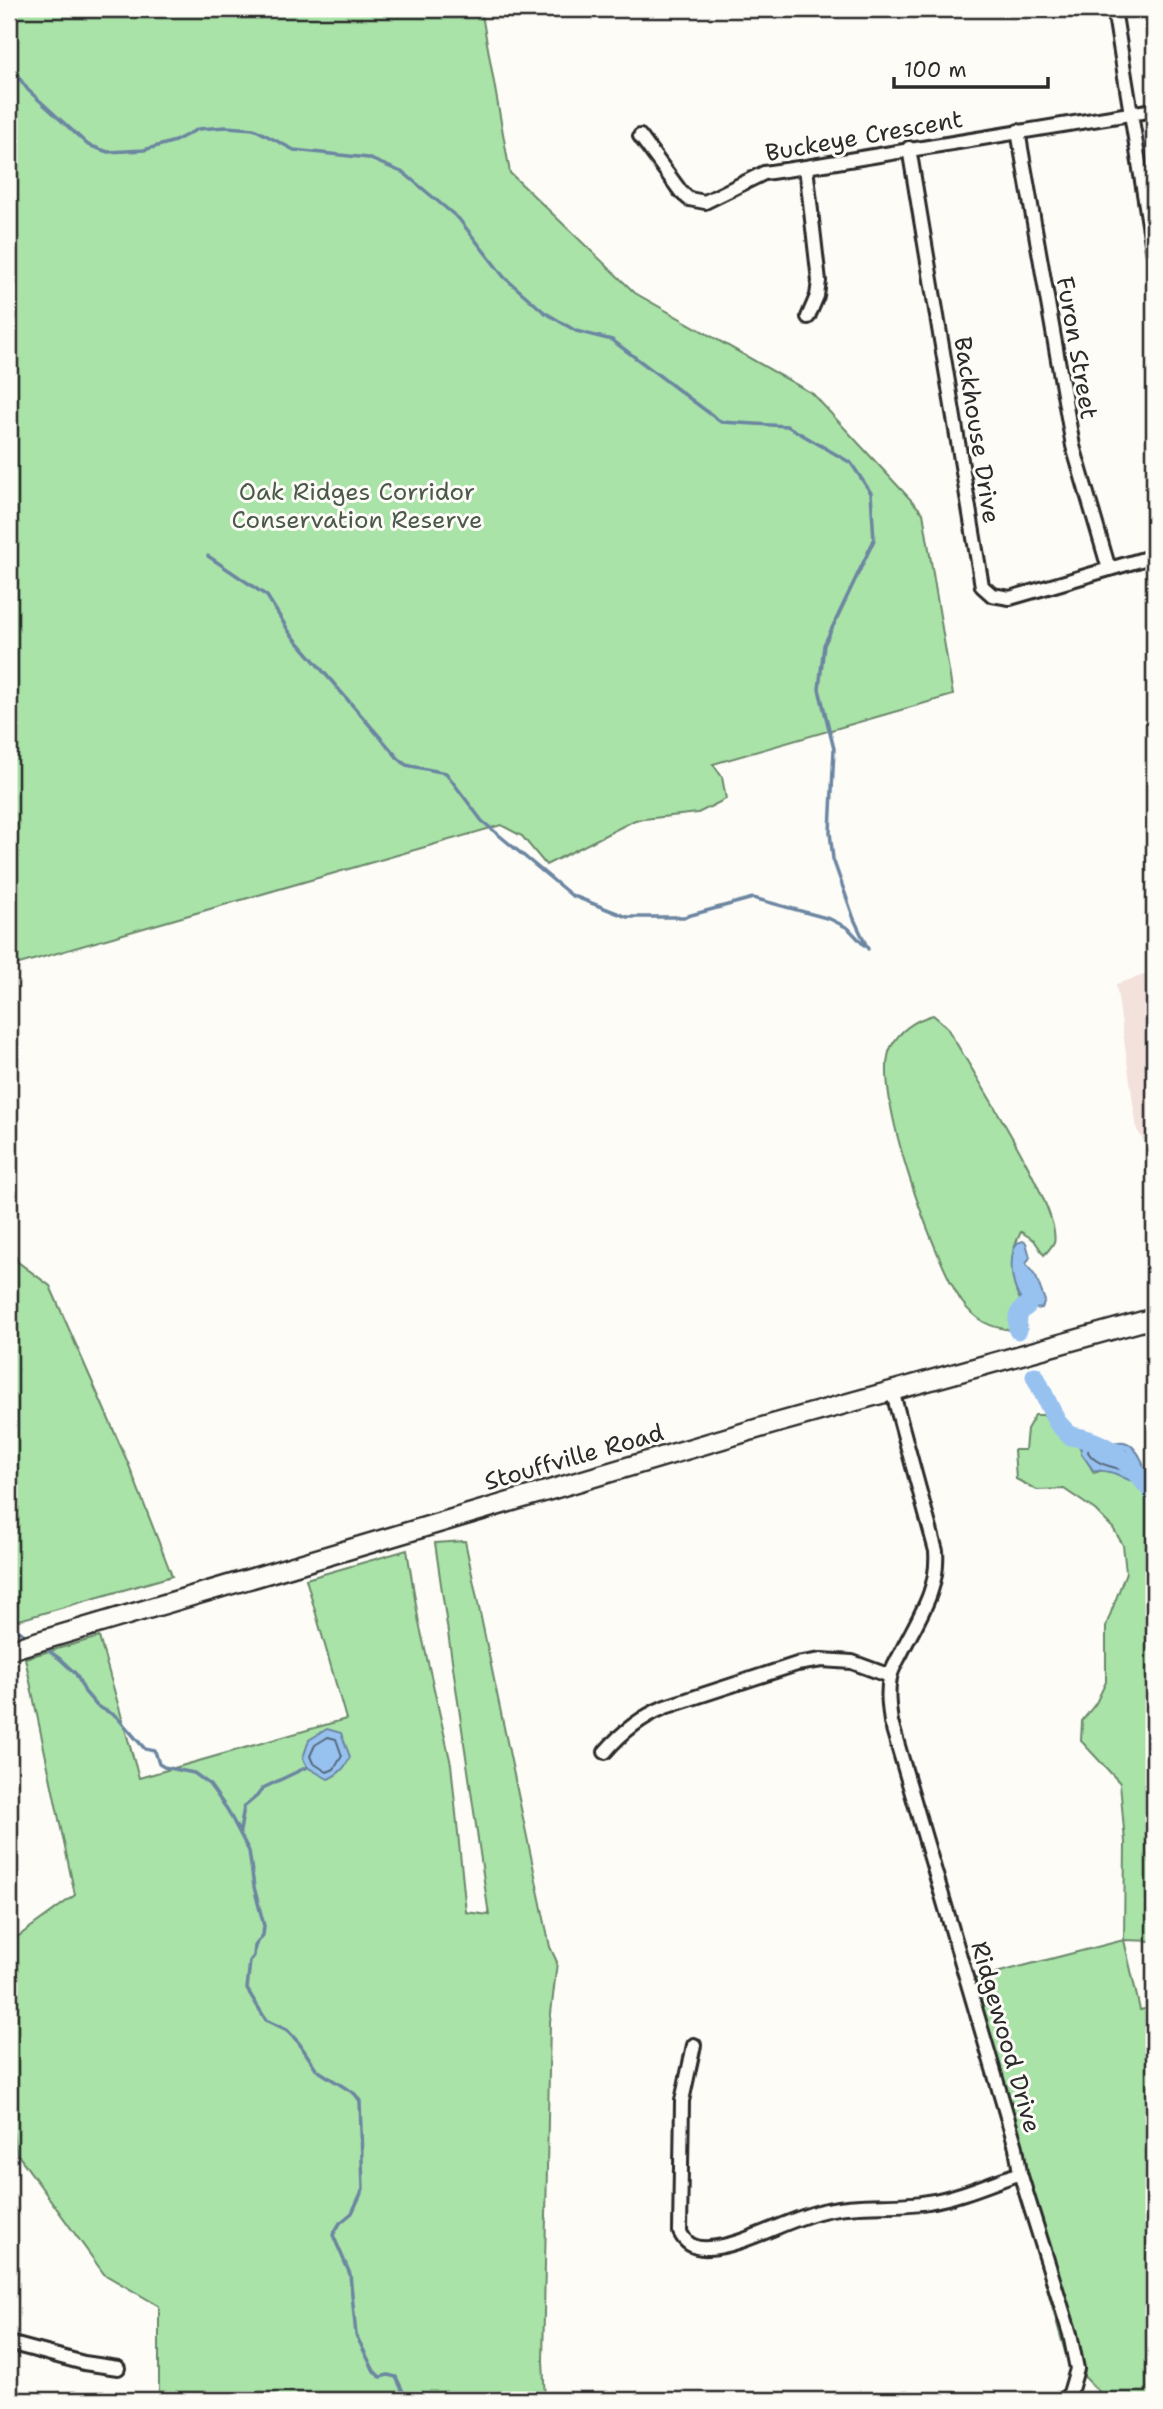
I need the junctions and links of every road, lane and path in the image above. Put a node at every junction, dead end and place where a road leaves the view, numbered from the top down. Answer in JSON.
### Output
{"nodes":[{"id":1,"x":1114,"y":9,"type":"edge"},
{"id":2,"x":1154,"y":110,"type":"edge"},
{"id":3,"x":1131,"y":114,"type":"junction"},
{"id":4,"x":1018,"y":131,"type":"junction"},
{"id":5,"x":640,"y":136,"type":"dead end"},
{"id":6,"x":909,"y":148,"type":"junction"},
{"id":7,"x":806,"y":167,"type":"junction"},
{"id":8,"x":1154,"y":255,"type":"edge"},
{"id":9,"x":808,"y":317,"type":"dead end"},
{"id":10,"x":1154,"y":556,"type":"edge"},
{"id":11,"x":1109,"y":569,"type":"junction"},
{"id":12,"x":1154,"y":1318,"type":"edge"},
{"id":13,"x":892,"y":1391,"type":"junction"},
{"id":14,"x":9,"y":1650,"type":"edge"},
{"id":15,"x":890,"y":1675,"type":"junction"},
{"id":16,"x":605,"y":1752,"type":"dead end"},
{"id":17,"x":694,"y":2045,"type":"dead end"},
{"id":18,"x":1020,"y":2173,"type":"junction"},
{"id":19,"x":9,"y":2343,"type":"edge"},
{"id":20,"x":118,"y":2368,"type":"dead end"},
{"id":21,"x":1063,"y":2400,"type":"edge"}],
"edges":[{"from":1,"to":3,"type":"street"},
{"from":2,"to":3,"type":"street","name":"Buckeye Crescent"},
{"from":3,"to":4,"type":"street","name":"Buckeye Crescent"},
{"from":3,"to":8,"type":"street"},
{"from":4,"to":6,"type":"street","name":"Buckeye Crescent"},
{"from":4,"to":11,"type":"street","name":"Furon Street"},
{"from":5,"to":7,"type":"street","name":"Buckeye Crescent"},
{"from":6,"to":7,"type":"street","name":"Buckeye Crescent"},
{"from":6,"to":11,"type":"street","name":"Backhouse Drive"},
{"from":7,"to":9,"type":"street"},
{"from":10,"to":11,"type":"street"},
{"from":12,"to":13,"type":"main road","name":"Stouffville Road"},
{"from":13,"to":14,"type":"main road","name":"Stouffville Road"},
{"from":13,"to":15,"type":"street","name":"Ridgewood Drive"},
{"from":15,"to":16,"type":"street"},
{"from":15,"to":18,"type":"street","name":"Ridgewood Drive"},
{"from":17,"to":18,"type":"street","name":"Ridgewood Drive"},
{"from":18,"to":21,"type":"street"},
{"from":19,"to":20,"type":"street"}]}
